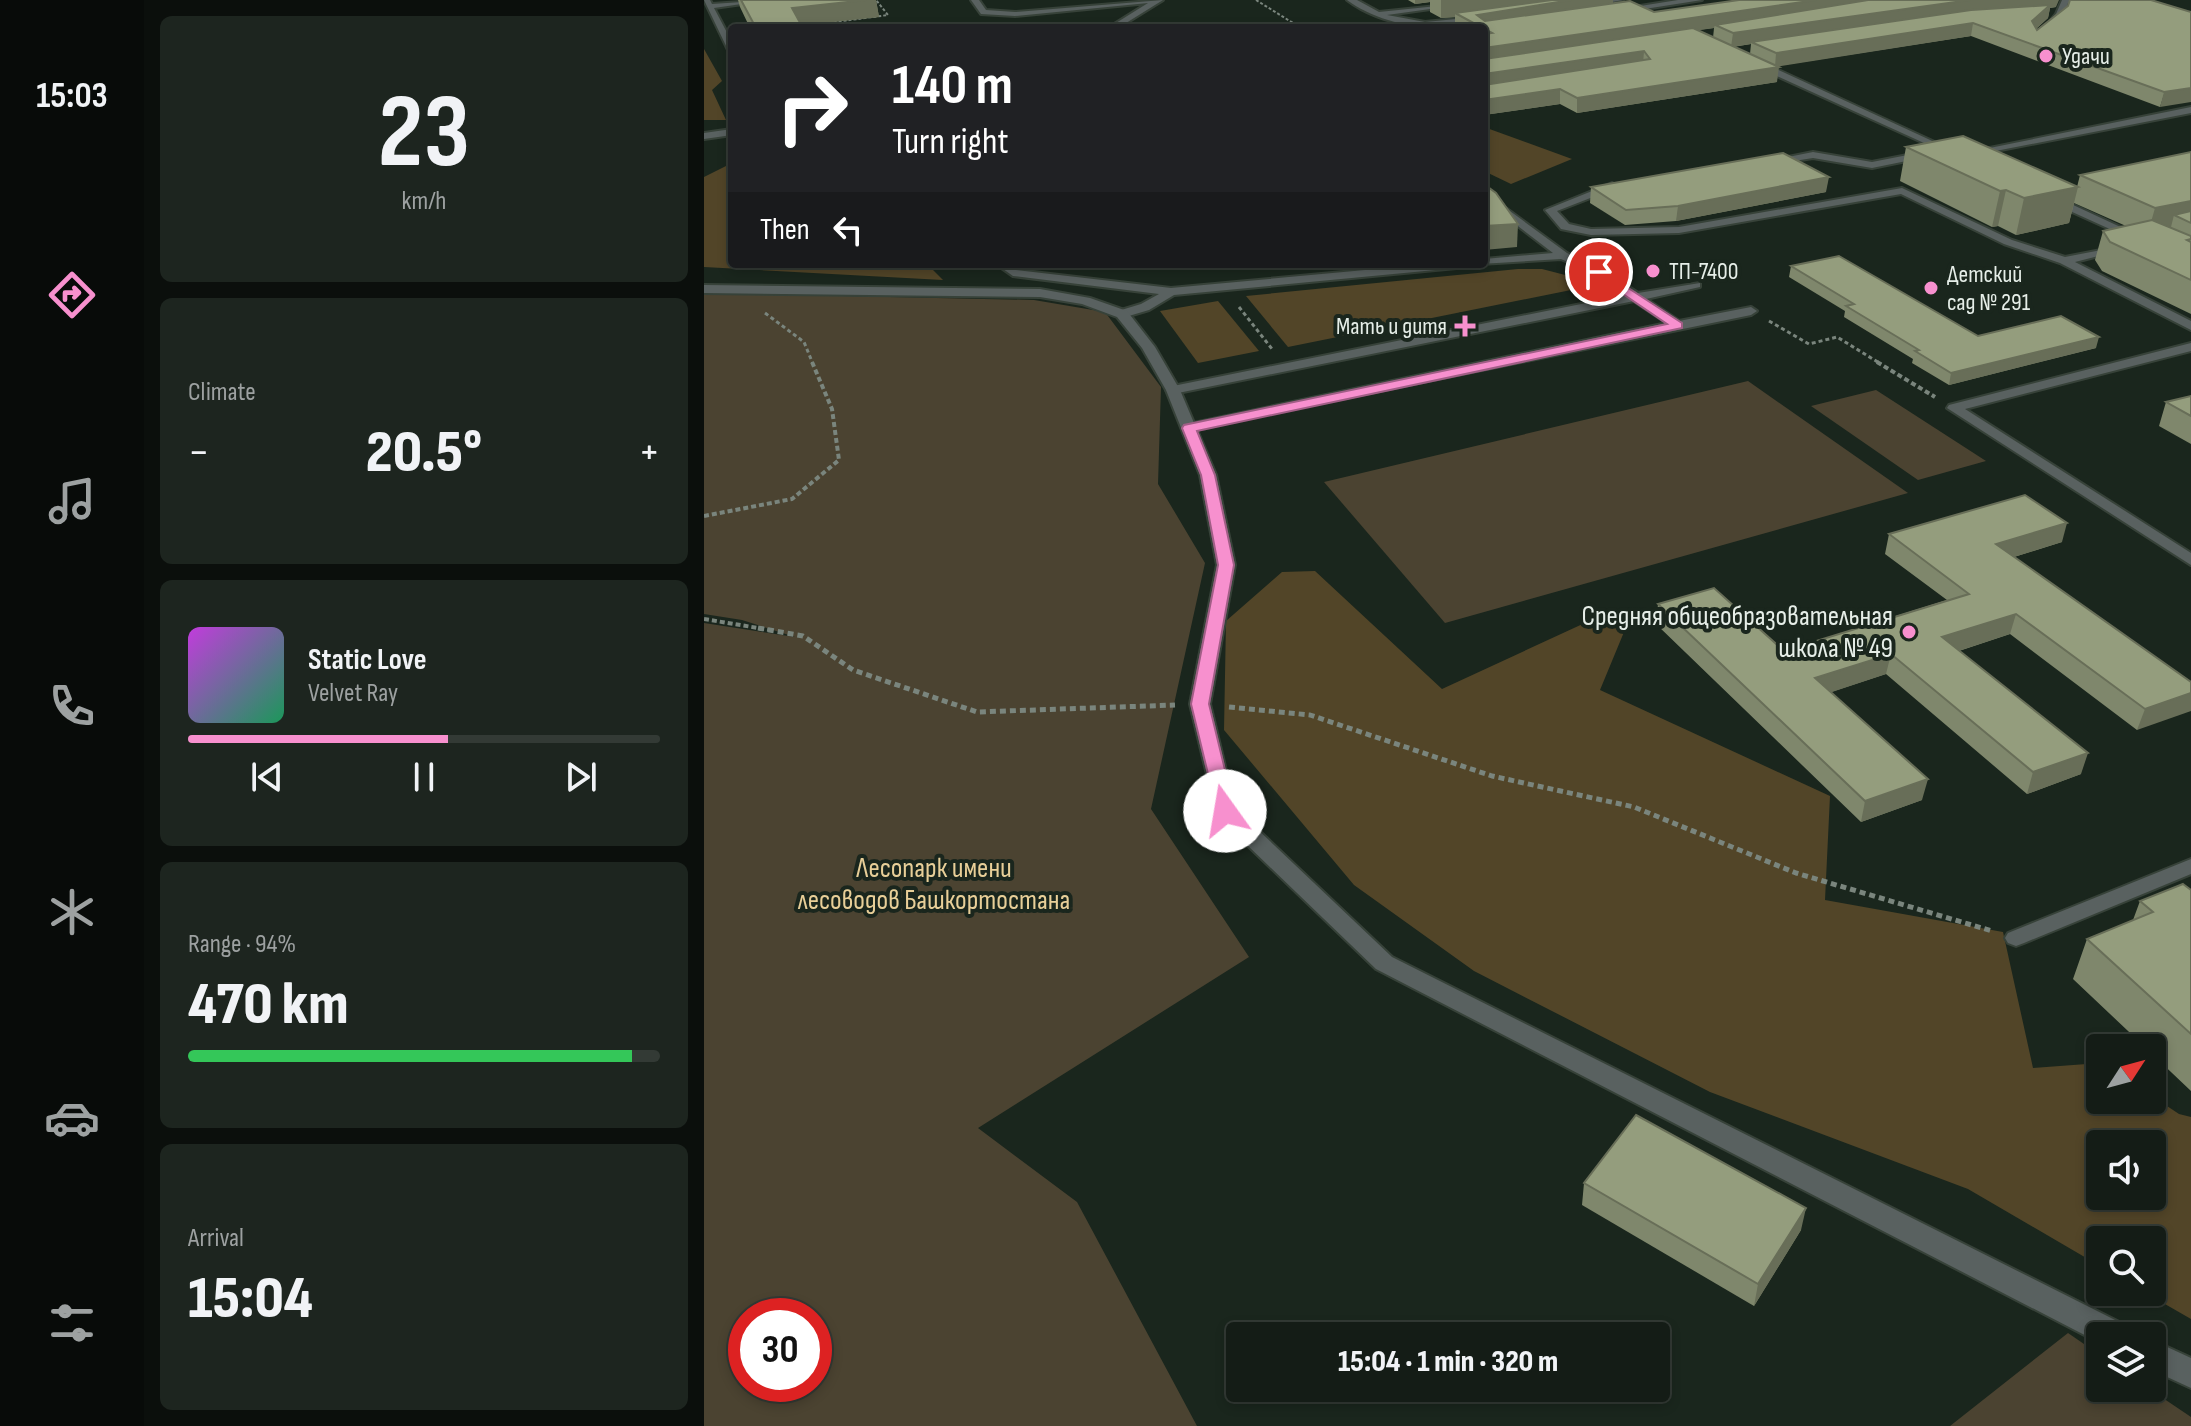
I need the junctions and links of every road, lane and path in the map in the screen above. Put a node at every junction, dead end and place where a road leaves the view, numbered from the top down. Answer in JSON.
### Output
{"nodes":[{"id":1,"x":766,"y":0,"type":"edge"},
{"id":2,"x":876,"y":0,"type":"edge"},
{"id":3,"x":975,"y":0,"type":"edge"},
{"id":4,"x":1256,"y":0,"type":"edge"},
{"id":5,"x":1351,"y":0,"type":"edge"},
{"id":6,"x":1491,"y":0,"type":"edge"},
{"id":7,"x":1619,"y":0,"type":"edge"},
{"id":8,"x":1698,"y":0,"type":"edge"},
{"id":9,"x":2072,"y":0,"type":"edge"},
{"id":10,"x":708,"y":3,"type":"edge"},
{"id":11,"x":1574,"y":6,"type":"edge"},
{"id":12,"x":2061,"y":12,"type":"junction"},
{"id":13,"x":2045,"y":13,"type":"edge"},
{"id":14,"x":1590,"y":14,"type":"edge"},
{"id":15,"x":1376,"y":15,"type":"junction"},
{"id":16,"x":1482,"y":18,"type":"edge"},
{"id":17,"x":819,"y":24,"type":"edge"},
{"id":18,"x":1119,"y":24,"type":"edge"},
{"id":19,"x":1295,"y":24,"type":"edge"},
{"id":20,"x":1398,"y":24,"type":"edge"},
{"id":21,"x":1437,"y":24,"type":"edge"},
{"id":22,"x":2034,"y":39,"type":"edge"},
{"id":23,"x":728,"y":42,"type":"edge"},
{"id":24,"x":1746,"y":59,"type":"edge"},
{"id":25,"x":2191,"y":110,"type":"edge"},
{"id":26,"x":728,"y":133,"type":"edge"},
{"id":27,"x":704,"y":136,"type":"edge"},
{"id":28,"x":1947,"y":150,"type":"junction"},
{"id":29,"x":1958,"y":155,"type":"junction"},
{"id":30,"x":1753,"y":164,"type":"edge"},
{"id":31,"x":1983,"y":167,"type":"edge"},
{"id":32,"x":1618,"y":185,"type":"edge"},
{"id":33,"x":2061,"y":193,"type":"edge"},
{"id":34,"x":1488,"y":198,"type":"edge"},
{"id":35,"x":1563,"y":255,"type":"junction"},
{"id":36,"x":2064,"y":261,"type":"junction"},
{"id":37,"x":1488,"y":262,"type":"edge"},
{"id":38,"x":1007,"y":268,"type":"edge"},
{"id":39,"x":1425,"y":268,"type":"edge"},
{"id":40,"x":1696,"y":285,"type":"dead end"},
{"id":41,"x":1223,"y":287,"type":"junction"},
{"id":42,"x":704,"y":289,"type":"edge"},
{"id":43,"x":731,"y":289,"type":"junction"},
{"id":44,"x":1171,"y":292,"type":"junction"},
{"id":45,"x":1636,"y":297,"type":"junction"},
{"id":46,"x":1751,"y":311,"type":"joint"},
{"id":47,"x":1122,"y":314,"type":"junction"},
{"id":48,"x":1677,"y":325,"type":"junction"},
{"id":49,"x":2191,"y":326,"type":"edge"},
{"id":50,"x":2191,"y":347,"type":"edge"},
{"id":51,"x":1287,"y":367,"type":"junction"},
{"id":52,"x":1173,"y":390,"type":"junction"},
{"id":53,"x":1954,"y":408,"type":"junction"},
{"id":54,"x":1189,"y":428,"type":"junction"},
{"id":55,"x":704,"y":516,"type":"edge"},
{"id":56,"x":2191,"y":560,"type":"edge"},
{"id":57,"x":704,"y":619,"type":"edge"},
{"id":58,"x":1200,"y":704,"type":"junction"},
{"id":59,"x":2191,"y":866,"type":"edge"},
{"id":60,"x":2016,"y":938,"type":"joint"},
{"id":61,"x":2089,"y":1322,"type":"edge"},
{"id":62,"x":2166,"y":1361,"type":"edge"},
{"id":63,"x":2191,"y":1374,"type":"edge"}],
"edges":[{"from":1,"to":10,"type":"lane"},
{"from":2,"to":17,"type":"path"},
{"from":3,"to":18,"type":"lane"},
{"from":4,"to":19,"type":"path"},
{"from":5,"to":15,"type":"lane"},
{"from":6,"to":15,"type":"lane"},
{"from":7,"to":11,"type":"lane"},
{"from":8,"to":14,"type":"street"},
{"from":9,"to":12,"type":"lane"},
{"from":10,"to":23,"type":"lane"},
{"from":12,"to":13,"type":"lane"},
{"from":12,"to":22,"type":"lane"},
{"from":15,"to":20,"type":"lane"},
{"from":16,"to":21,"type":"lane"},
{"from":24,"to":28,"type":"lane"},
{"from":25,"to":29,"type":"lane"},
{"from":26,"to":27,"type":"street"},
{"from":28,"to":29,"type":"lane"},
{"from":28,"to":30,"type":"lane"},
{"from":29,"to":31,"type":"lane"},
{"from":32,"to":36,"type":"lane"},
{"from":33,"to":36,"type":"lane"},
{"from":34,"to":35,"type":"lane"},
{"from":35,"to":37,"type":"lane"},
{"from":35,"to":45,"type":"lane"},
{"from":36,"to":49,"type":"lane"},
{"from":38,"to":44,"type":"lane"},
{"from":39,"to":41,"type":"lane"},
{"from":40,"to":45,"type":"lane"},
{"from":41,"to":44,"type":"lane"},
{"from":41,"to":51,"type":"path"},
{"from":42,"to":43,"type":"street"},
{"from":43,"to":47,"type":"street"},
{"from":43,"to":55,"type":"path"},
{"from":44,"to":47,"type":"lane"},
{"from":45,"to":48,"type":"lane"},
{"from":45,"to":51,"type":"lane"},
{"from":46,"to":48,"type":"lane"},
{"from":46,"to":53,"type":"path"},
{"from":47,"to":52,"type":"street"},
{"from":48,"to":54,"type":"lane"},
{"from":50,"to":53,"type":"lane"},
{"from":51,"to":52,"type":"lane"},
{"from":52,"to":54,"type":"street"},
{"from":53,"to":56,"type":"lane"},
{"from":54,"to":58,"type":"street"},
{"from":57,"to":58,"type":"path"},
{"from":58,"to":60,"type":"path"},
{"from":58,"to":61,"type":"street"},
{"from":59,"to":60,"type":"lane"},
{"from":62,"to":63,"type":"street"}]}
